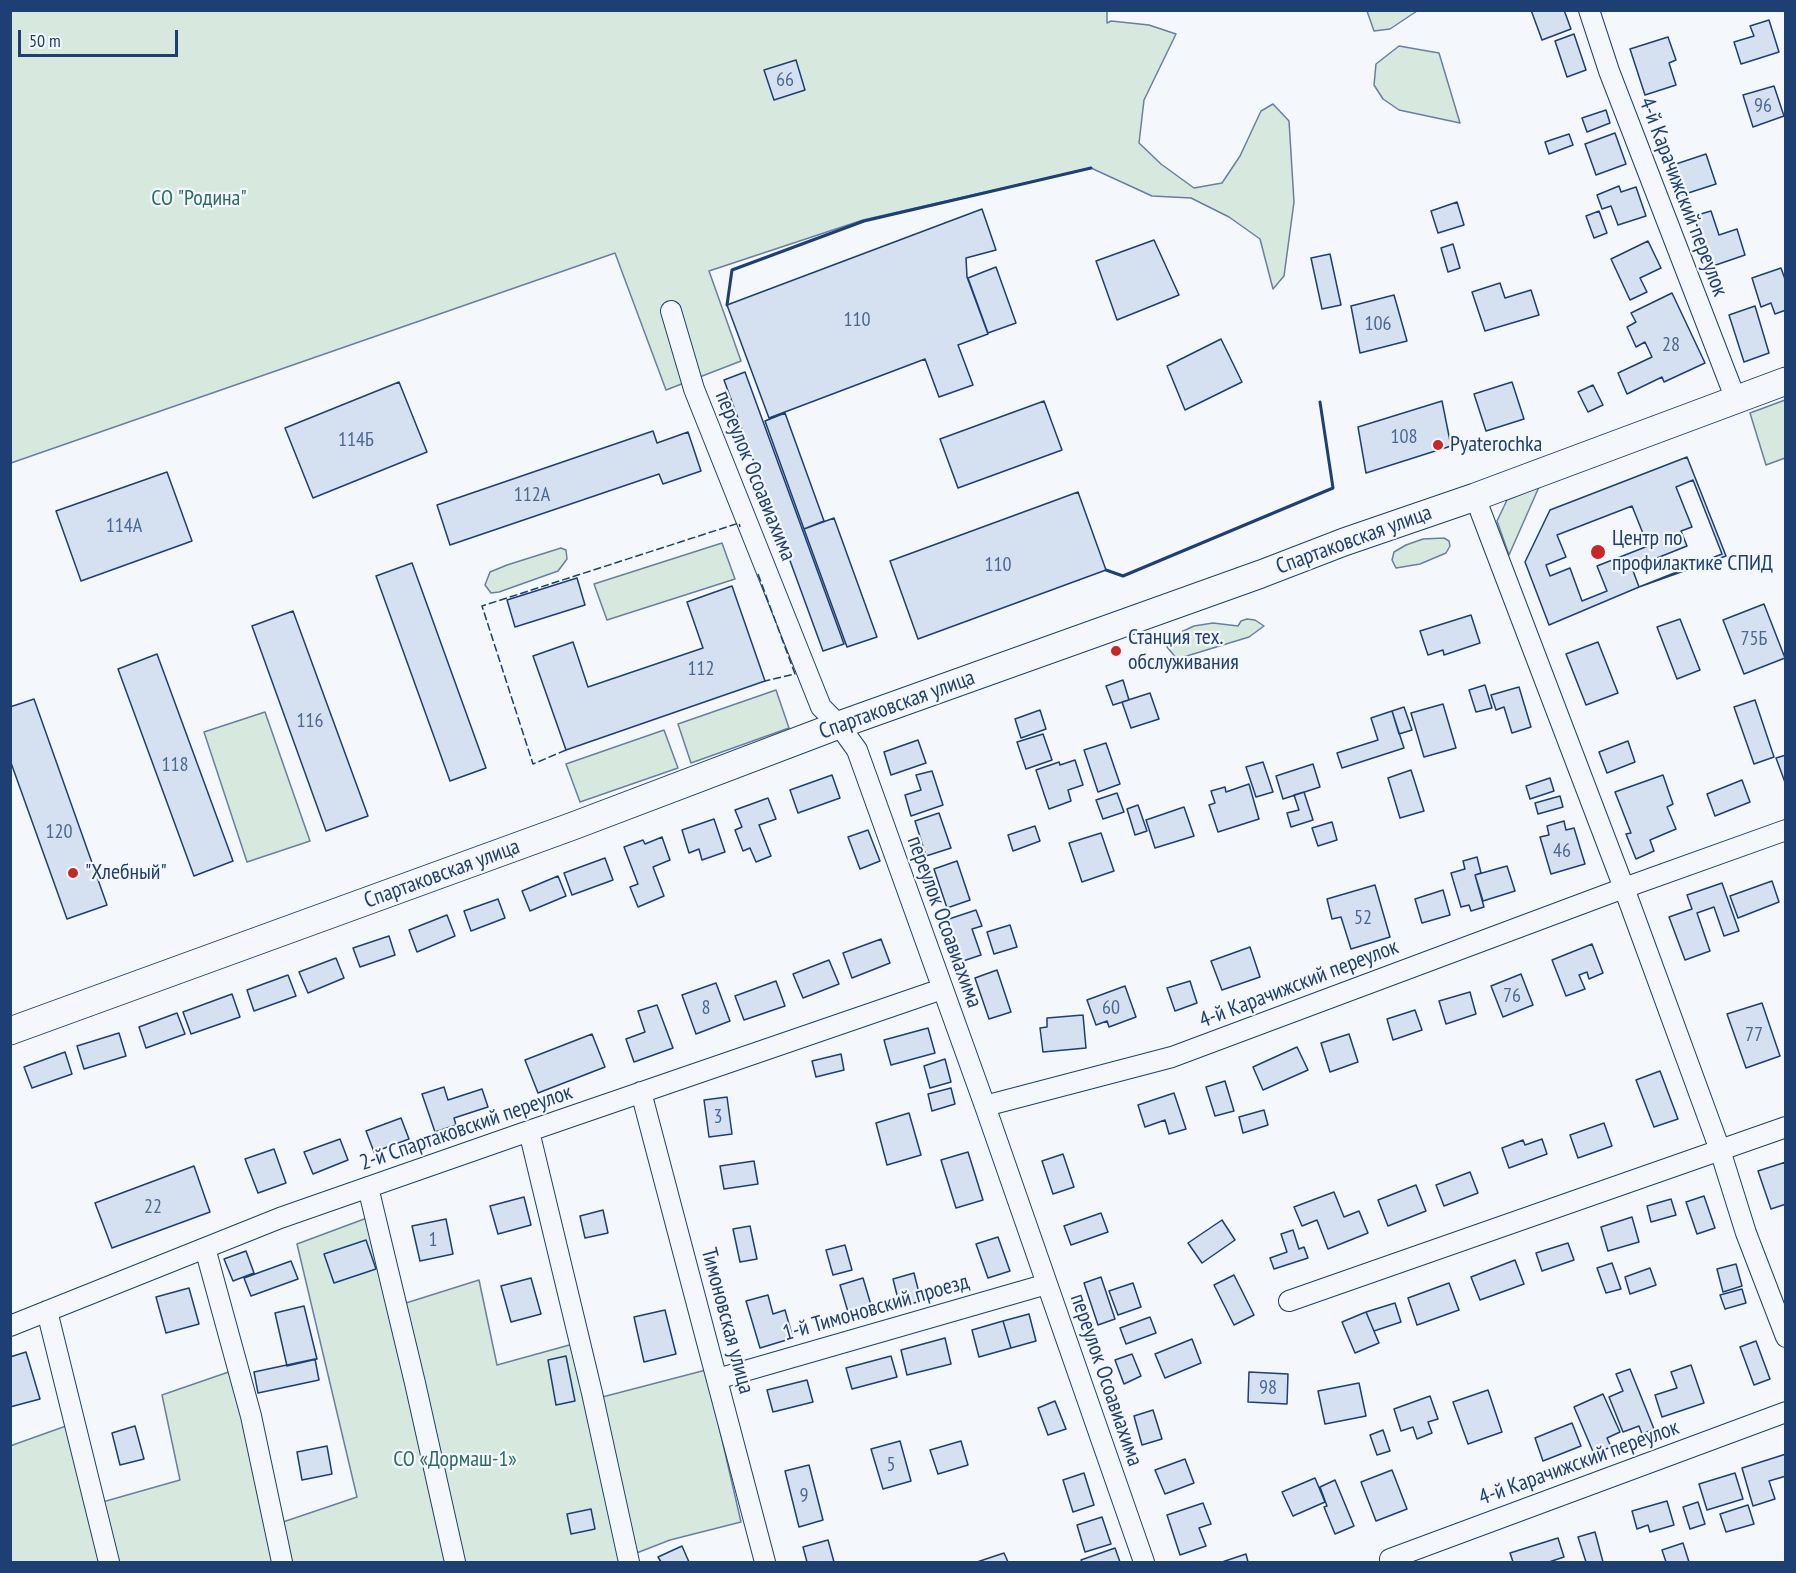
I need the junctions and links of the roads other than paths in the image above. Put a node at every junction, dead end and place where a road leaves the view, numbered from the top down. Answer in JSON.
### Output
{"nodes":[{"id":1,"x":1589,"y":10,"type":"edge"},
{"id":2,"x":671,"y":311,"type":"dead end"},
{"id":3,"x":1785,"y":381,"type":"edge"},
{"id":4,"x":1736,"y":400,"type":"junction"},
{"id":5,"x":1475,"y":496,"type":"junction"},
{"id":6,"x":839,"y":725,"type":"junction"},
{"id":7,"x":1785,"y":830,"type":"edge"},
{"id":8,"x":1624,"y":888,"type":"junction"},
{"id":9,"x":942,"y":989,"type":"junction"},
{"id":10,"x":10,"y":1031,"type":"edge"},
{"id":11,"x":641,"y":1092,"type":"junction"},
{"id":12,"x":985,"y":1106,"type":"junction"},
{"id":13,"x":1785,"y":1127,"type":"edge"},
{"id":14,"x":529,"y":1131,"type":"junction"},
{"id":15,"x":1720,"y":1150,"type":"junction"},
{"id":16,"x":368,"y":1187,"type":"junction"},
{"id":17,"x":204,"y":1248,"type":"junction"},
{"id":18,"x":1047,"y":1284,"type":"junction"},
{"id":19,"x":1289,"y":1301,"type":"dead end"},
{"id":20,"x":47,"y":1311,"type":"junction"},
{"id":21,"x":10,"y":1326,"type":"edge"},
{"id":22,"x":1785,"y":1336,"type":"edge"},
{"id":23,"x":717,"y":1379,"type":"junction"},
{"id":24,"x":1785,"y":1412,"type":"edge"},
{"id":25,"x":1390,"y":1559,"type":"dead end"},
{"id":26,"x":109,"y":1563,"type":"edge"},
{"id":27,"x":282,"y":1563,"type":"edge"},
{"id":28,"x":455,"y":1563,"type":"edge"},
{"id":29,"x":629,"y":1563,"type":"edge"},
{"id":30,"x":765,"y":1563,"type":"edge"},
{"id":31,"x":1144,"y":1563,"type":"edge"}],
"edges":[{"from":1,"to":4,"type":"street","name":"4-й Карачижский переулок"},
{"from":2,"to":6,"type":"street","name":"переулок Осоавиахима"},
{"from":3,"to":4,"type":"street","name":"Спартаковская улица"},
{"from":4,"to":5,"type":"street","name":"Спартаковская улица"},
{"from":5,"to":6,"type":"street","name":"Спартаковская улица"},
{"from":5,"to":8,"type":"street"},
{"from":6,"to":9,"type":"street","name":"переулок Осоавиахима"},
{"from":6,"to":10,"type":"street","name":"Спартаковская улица"},
{"from":7,"to":8,"type":"street","name":"4-й Карачижский переулок"},
{"from":8,"to":12,"type":"street","name":"4-й Карачижский переулок"},
{"from":8,"to":15,"type":"street"},
{"from":9,"to":11,"type":"street","name":"2-й Спартаковский переулок"},
{"from":9,"to":12,"type":"street","name":"переулок Осоавиахима"},
{"from":11,"to":14,"type":"street","name":"2-й Спартаковский переулок"},
{"from":11,"to":23,"type":"street","name":"Тимоновская улица"},
{"from":12,"to":18,"type":"street","name":"переулок Осоавиахима"},
{"from":13,"to":15,"type":"street"},
{"from":14,"to":16,"type":"street","name":"2-й Спартаковский переулок"},
{"from":14,"to":29,"type":"street"},
{"from":15,"to":19,"type":"street"},
{"from":15,"to":22,"type":"street"},
{"from":16,"to":17,"type":"street","name":"2-й Спартаковский переулок"},
{"from":16,"to":28,"type":"street"},
{"from":17,"to":20,"type":"street","name":"2-й Спартаковский переулок"},
{"from":17,"to":27,"type":"street"},
{"from":18,"to":23,"type":"street","name":"1-й Тимоновский проезд"},
{"from":18,"to":31,"type":"street","name":"переулок Осоавиахима"},
{"from":20,"to":21,"type":"street","name":"2-й Спартаковский переулок"},
{"from":20,"to":26,"type":"street"},
{"from":23,"to":30,"type":"street","name":"Тимоновская улица"},
{"from":24,"to":25,"type":"street","name":"4-й Карачижский переулок"}]}
